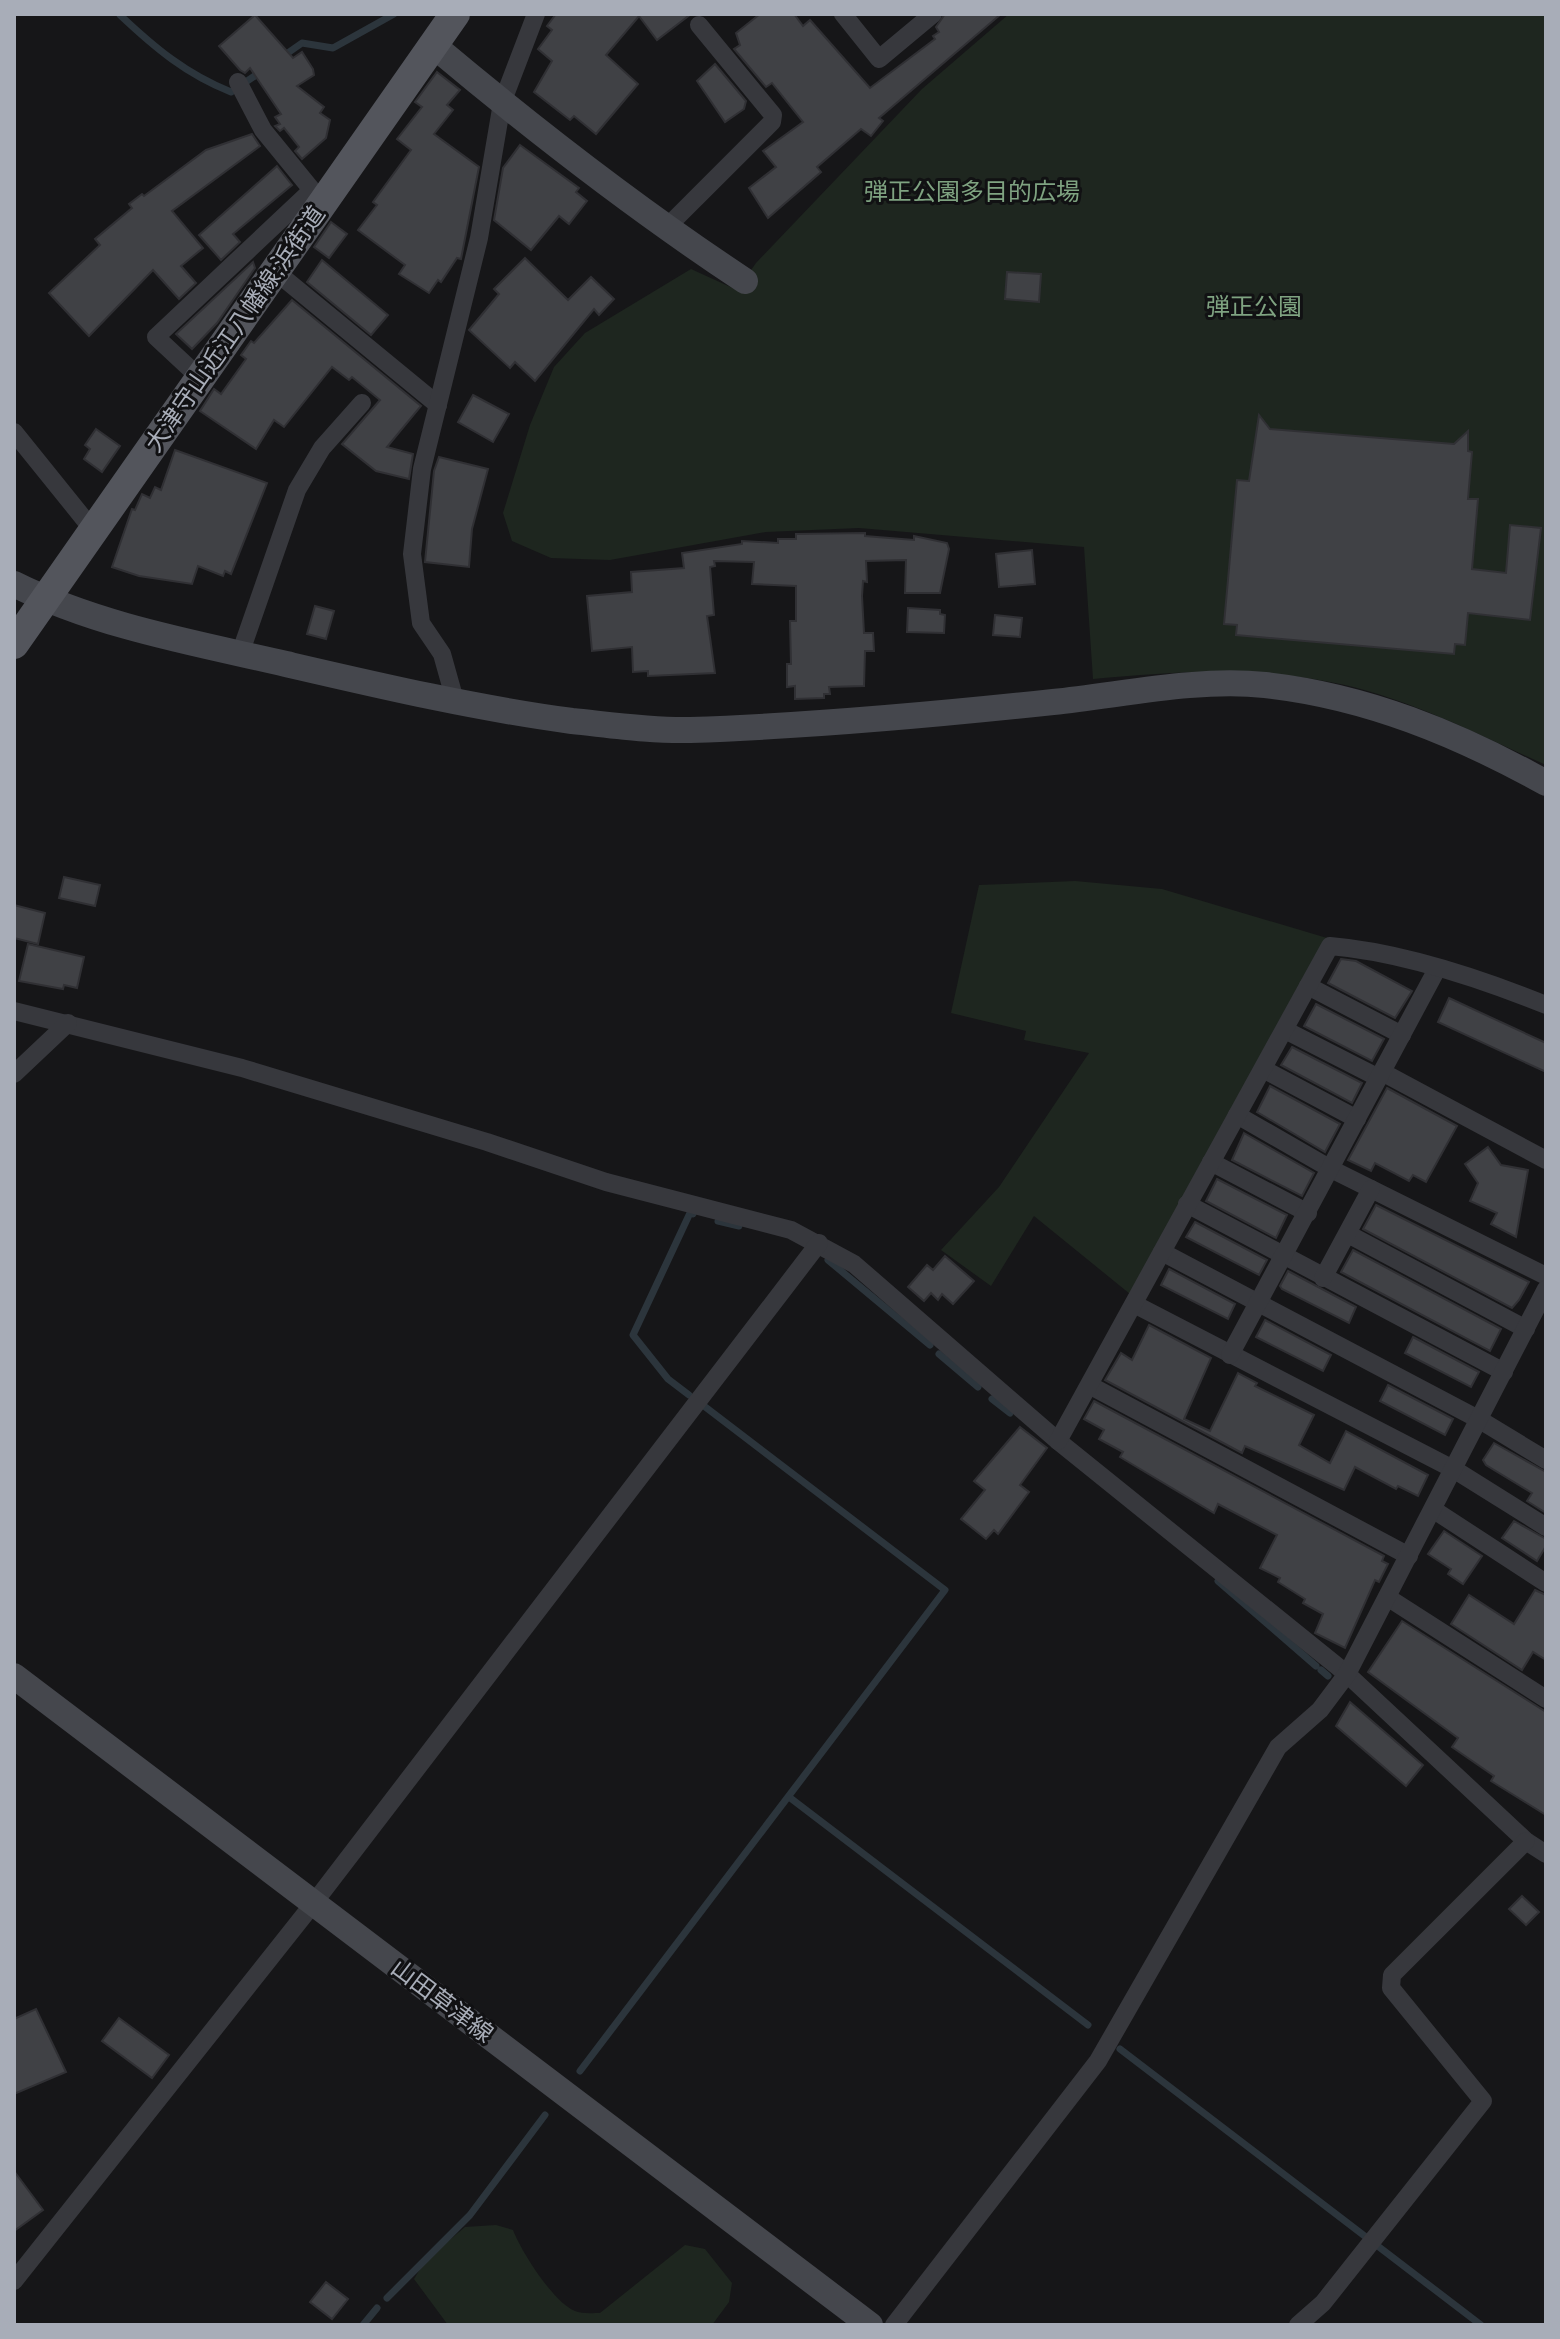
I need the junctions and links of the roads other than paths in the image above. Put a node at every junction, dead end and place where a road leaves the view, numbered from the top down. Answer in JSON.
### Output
{"nodes":[{"id":1,"x":455,"y":14,"type":"edge"},
{"id":2,"x":536,"y":14,"type":"edge"},
{"id":3,"x":843,"y":14,"type":"edge"},
{"id":4,"x":933,"y":14,"type":"edge"},
{"id":5,"x":699,"y":25,"type":"dead end"},
{"id":6,"x":433,"y":45,"type":"junction"},
{"id":7,"x":238,"y":82,"type":"dead end"},
{"id":8,"x":502,"y":103,"type":"junction"},
{"id":9,"x":319,"y":194,"type":"junction"},
{"id":10,"x":666,"y":228,"type":"junction"},
{"id":11,"x":275,"y":271,"type":"junction"},
{"id":12,"x":745,"y":281,"type":"dead end"},
{"id":13,"x":200,"y":378,"type":"junction"},
{"id":14,"x":362,"y":403,"type":"dead end"},
{"id":15,"x":438,"y":405,"type":"junction"},
{"id":16,"x":14,"y":432,"type":"edge"},
{"id":17,"x":93,"y":530,"type":"junction"},
{"id":18,"x":14,"y":584,"type":"edge"},
{"id":19,"x":45,"y":600,"type":"junction"},
{"id":20,"x":14,"y":643,"type":"edge"},
{"id":21,"x":240,"y":654,"type":"junction"},
{"id":22,"x":456,"y":704,"type":"junction"},
{"id":23,"x":1546,"y":783,"type":"edge"},
{"id":24,"x":1437,"y":969,"type":"junction"},
{"id":25,"x":1308,"y":986,"type":"junction"},
{"id":26,"x":1546,"y":1005,"type":"edge"},
{"id":27,"x":14,"y":1011,"type":"edge"},
{"id":28,"x":68,"y":1023,"type":"junction"},
{"id":29,"x":1285,"y":1030,"type":"junction"},
{"id":30,"x":1402,"y":1035,"type":"junction"},
{"id":31,"x":1263,"y":1069,"type":"junction"},
{"id":32,"x":14,"y":1074,"type":"edge"},
{"id":33,"x":1380,"y":1075,"type":"junction"},
{"id":34,"x":1237,"y":1115,"type":"junction"},
{"id":35,"x":1357,"y":1119,"type":"junction"},
{"id":36,"x":1546,"y":1160,"type":"edge"},
{"id":37,"x":1211,"y":1162,"type":"junction"},
{"id":38,"x":1331,"y":1169,"type":"junction"},
{"id":39,"x":1371,"y":1189,"type":"junction"},
{"id":40,"x":1187,"y":1204,"type":"junction"},
{"id":41,"x":1308,"y":1213,"type":"junction"},
{"id":42,"x":1348,"y":1234,"type":"junction"},
{"id":43,"x":819,"y":1243,"type":"junction"},
{"id":44,"x":1162,"y":1252,"type":"junction"},
{"id":45,"x":1284,"y":1257,"type":"junction"},
{"id":46,"x":1546,"y":1276,"type":"edge"},
{"id":47,"x":1323,"y":1278,"type":"junction"},
{"id":48,"x":1546,"y":1289,"type":"edge"},
{"id":49,"x":1257,"y":1303,"type":"junction"},
{"id":50,"x":1134,"y":1304,"type":"junction"},
{"id":51,"x":1526,"y":1329,"type":"junction"},
{"id":52,"x":1230,"y":1355,"type":"junction"},
{"id":53,"x":1504,"y":1372,"type":"junction"},
{"id":54,"x":1091,"y":1386,"type":"junction"},
{"id":55,"x":1480,"y":1420,"type":"junction"},
{"id":56,"x":1058,"y":1441,"type":"junction"},
{"id":57,"x":1546,"y":1460,"type":"edge"},
{"id":58,"x":1455,"y":1470,"type":"junction"},
{"id":59,"x":1434,"y":1510,"type":"junction"},
{"id":60,"x":1546,"y":1527,"type":"edge"},
{"id":61,"x":1409,"y":1556,"type":"junction"},
{"id":62,"x":1546,"y":1583,"type":"edge"},
{"id":63,"x":1387,"y":1597,"type":"junction"},
{"id":64,"x":1347,"y":1674,"type":"junction"},
{"id":65,"x":14,"y":1676,"type":"edge"},
{"id":66,"x":1546,"y":1699,"type":"edge"},
{"id":67,"x":1526,"y":1841,"type":"junction"},
{"id":68,"x":1546,"y":1854,"type":"edge"},
{"id":69,"x":313,"y":1904,"type":"junction"},
{"id":70,"x":14,"y":2281,"type":"edge"},
{"id":71,"x":870,"y":2325,"type":"edge"},
{"id":72,"x":894,"y":2325,"type":"edge"},
{"id":73,"x":1298,"y":2325,"type":"edge"}],
"edges":[{"from":1,"to":6,"type":"main road","name":"大津守山近江八幡線;浜街道"},
{"from":2,"to":8,"type":"street"},
{"from":3,"to":4,"type":"street"},
{"from":5,"to":10,"type":"street"},
{"from":6,"to":8,"type":"street"},
{"from":6,"to":9,"type":"main road","name":"大津守山近江八幡線;浜街道"},
{"from":7,"to":9,"type":"street"},
{"from":8,"to":10,"type":"street"},
{"from":8,"to":15,"type":"street"},
{"from":9,"to":11,"type":"main road","name":"大津守山近江八幡線;浜街道"},
{"from":9,"to":13,"type":"street"},
{"from":10,"to":12,"type":"street"},
{"from":11,"to":13,"type":"main road","name":"大津守山近江八幡線;浜街道"},
{"from":11,"to":15,"type":"street"},
{"from":13,"to":17,"type":"main road","name":"大津守山近江八幡線;浜街道"},
{"from":14,"to":21,"type":"street"},
{"from":15,"to":22,"type":"street"},
{"from":16,"to":17,"type":"street"},
{"from":17,"to":19,"type":"main road","name":"大津守山近江八幡線;浜街道"},
{"from":18,"to":19,"type":"street"},
{"from":19,"to":20,"type":"main road","name":"大津守山近江八幡線;浜街道"},
{"from":19,"to":21,"type":"street"},
{"from":21,"to":22,"type":"street"},
{"from":22,"to":23,"type":"street"},
{"from":24,"to":25,"type":"street"},
{"from":24,"to":26,"type":"street"},
{"from":24,"to":30,"type":"street"},
{"from":25,"to":29,"type":"street"},
{"from":25,"to":30,"type":"street"},
{"from":27,"to":28,"type":"street"},
{"from":28,"to":32,"type":"street"},
{"from":28,"to":43,"type":"street"},
{"from":29,"to":31,"type":"street"},
{"from":29,"to":33,"type":"street"},
{"from":30,"to":33,"type":"street"},
{"from":31,"to":34,"type":"street"},
{"from":31,"to":35,"type":"street"},
{"from":33,"to":35,"type":"street"},
{"from":33,"to":36,"type":"street"},
{"from":34,"to":37,"type":"street"},
{"from":34,"to":38,"type":"street"},
{"from":35,"to":38,"type":"street"},
{"from":37,"to":40,"type":"street"},
{"from":37,"to":41,"type":"street"},
{"from":38,"to":39,"type":"street"},
{"from":38,"to":41,"type":"street"},
{"from":39,"to":42,"type":"street"},
{"from":39,"to":46,"type":"street"},
{"from":40,"to":44,"type":"street"},
{"from":40,"to":45,"type":"street"},
{"from":41,"to":45,"type":"street"},
{"from":42,"to":47,"type":"street"},
{"from":42,"to":51,"type":"street"},
{"from":43,"to":56,"type":"street"},
{"from":43,"to":69,"type":"street"},
{"from":44,"to":49,"type":"street"},
{"from":44,"to":50,"type":"street"},
{"from":45,"to":47,"type":"street"},
{"from":45,"to":49,"type":"street"},
{"from":47,"to":53,"type":"street"},
{"from":48,"to":51,"type":"street"},
{"from":49,"to":52,"type":"street"},
{"from":49,"to":55,"type":"street"},
{"from":50,"to":52,"type":"street"},
{"from":50,"to":54,"type":"street"},
{"from":51,"to":53,"type":"street"},
{"from":52,"to":58,"type":"street"},
{"from":53,"to":55,"type":"street"},
{"from":54,"to":56,"type":"street"},
{"from":54,"to":61,"type":"street"},
{"from":55,"to":57,"type":"street"},
{"from":55,"to":58,"type":"street"},
{"from":56,"to":64,"type":"street"},
{"from":58,"to":59,"type":"street"},
{"from":58,"to":60,"type":"street"},
{"from":59,"to":61,"type":"street"},
{"from":59,"to":62,"type":"street"},
{"from":61,"to":63,"type":"street"},
{"from":63,"to":64,"type":"street"},
{"from":63,"to":66,"type":"street"},
{"from":64,"to":67,"type":"street"},
{"from":64,"to":72,"type":"street"},
{"from":65,"to":69,"type":"street","name":"山田草津線"},
{"from":67,"to":68,"type":"street"},
{"from":67,"to":73,"type":"street"},
{"from":69,"to":70,"type":"street"},
{"from":69,"to":71,"type":"street","name":"山田草津線"}]}
